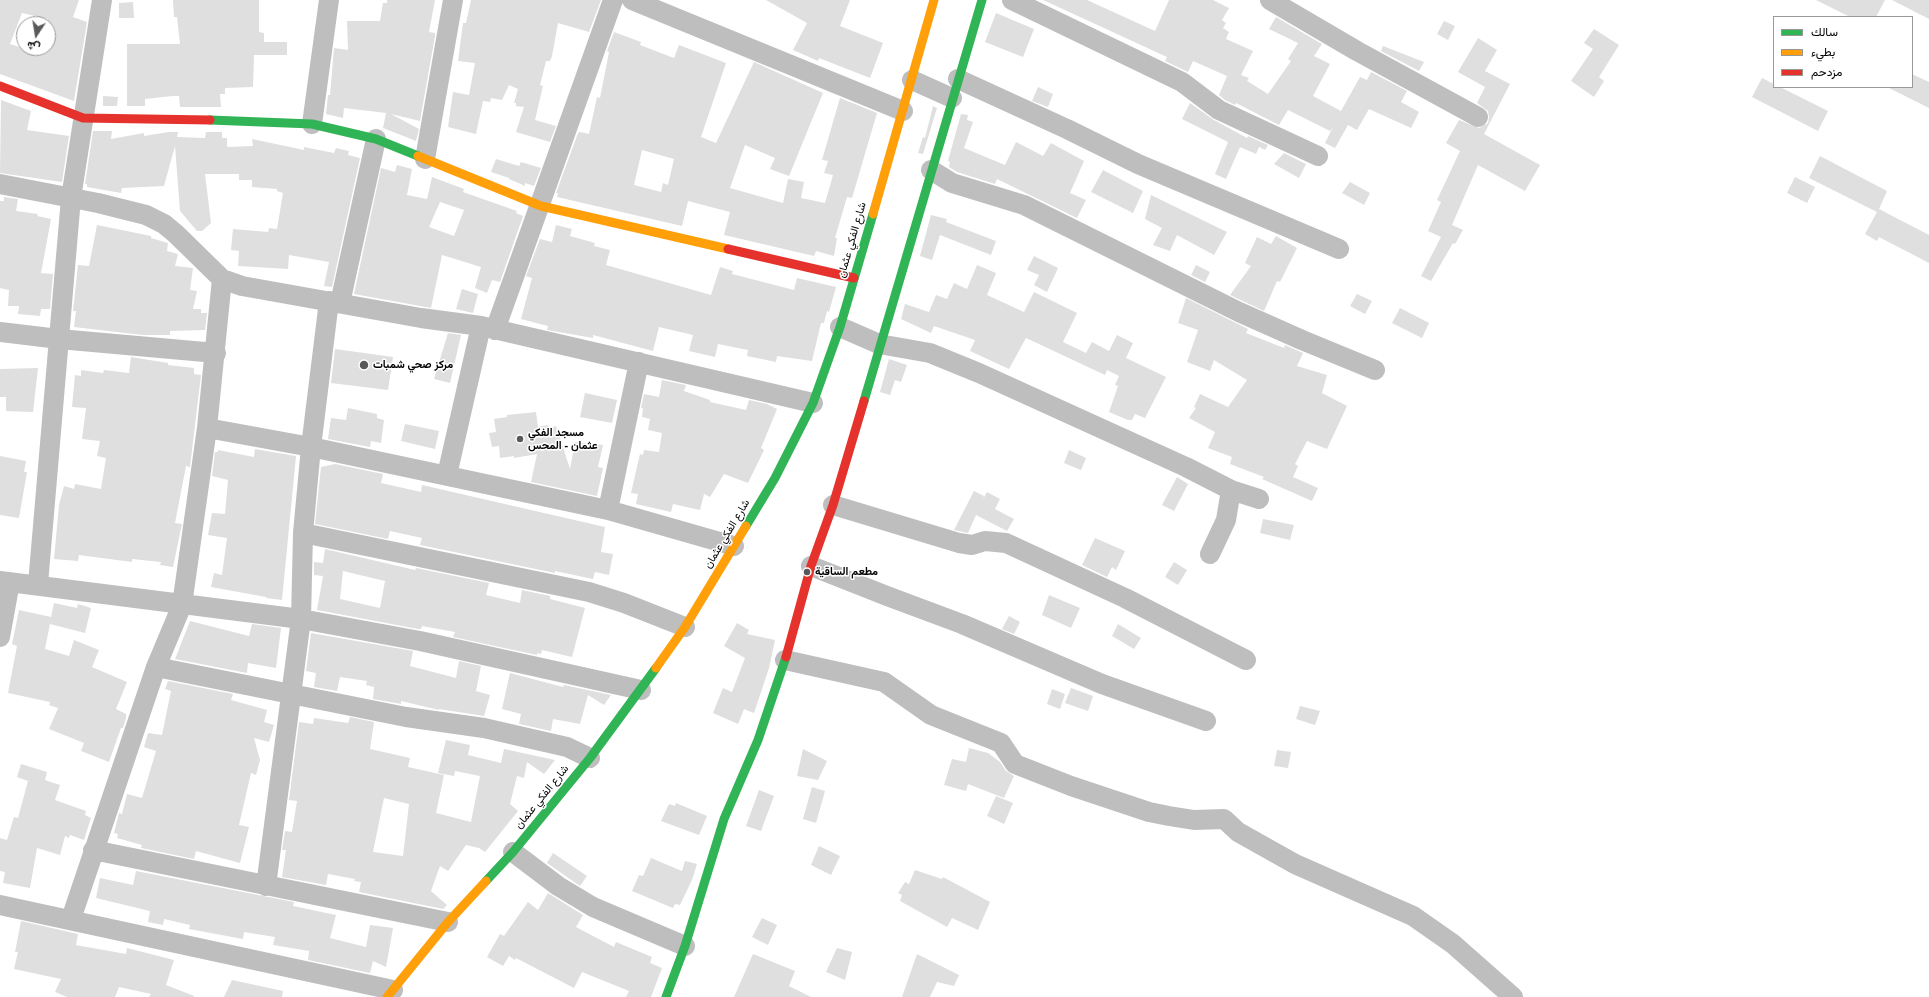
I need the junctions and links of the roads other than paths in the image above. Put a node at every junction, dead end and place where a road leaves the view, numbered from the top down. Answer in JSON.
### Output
{"nodes":[{"id":1,"x":102,"y":0,"type":"edge"},
{"id":2,"x":329,"y":0,"type":"edge"},
{"id":3,"x":453,"y":0,"type":"edge"},
{"id":4,"x":613,"y":0,"type":"edge"},
{"id":5,"x":632,"y":0,"type":"edge"},
{"id":6,"x":934,"y":0,"type":"edge"},
{"id":7,"x":982,"y":0,"type":"edge"},
{"id":8,"x":1012,"y":0,"type":"edge"},
{"id":9,"x":1270,"y":0,"type":"edge"},
{"id":10,"x":912,"y":80,"type":"junction"},
{"id":11,"x":0,"y":86,"type":"edge"},
{"id":12,"x":955,"y":88,"type":"junction"},
{"id":13,"x":903,"y":112,"type":"junction"},
{"id":14,"x":1478,"y":117,"type":"dead end"},
{"id":15,"x":83,"y":118,"type":"junction"},
{"id":16,"x":312,"y":124,"type":"junction"},
{"id":17,"x":376,"y":139,"type":"junction"},
{"id":18,"x":1318,"y":156,"type":"dead end"},
{"id":19,"x":425,"y":159,"type":"junction"},
{"id":20,"x":931,"y":170,"type":"junction"},
{"id":21,"x":0,"y":184,"type":"edge"},
{"id":22,"x":71,"y":198,"type":"junction"},
{"id":23,"x":541,"y":206,"type":"junction"},
{"id":24,"x":1339,"y":249,"type":"dead end"},
{"id":25,"x":854,"y":278,"type":"junction"},
{"id":26,"x":222,"y":279,"type":"junction"},
{"id":27,"x":334,"y":302,"type":"junction"},
{"id":28,"x":840,"y":327,"type":"junction"},
{"id":29,"x":488,"y":328,"type":"junction"},
{"id":30,"x":0,"y":332,"type":"edge"},
{"id":31,"x":59,"y":340,"type":"junction"},
{"id":32,"x":879,"y":344,"type":"junction"},
{"id":33,"x":216,"y":353,"type":"junction"},
{"id":34,"x":639,"y":362,"type":"junction"},
{"id":35,"x":1375,"y":370,"type":"dead end"},
{"id":36,"x":813,"y":403,"type":"junction"},
{"id":37,"x":207,"y":428,"type":"junction"},
{"id":38,"x":311,"y":447,"type":"junction"},
{"id":39,"x":447,"y":475,"type":"junction"},
{"id":40,"x":1231,"y":490,"type":"junction"},
{"id":41,"x":1259,"y":499,"type":"dead end"},
{"id":42,"x":833,"y":505,"type":"junction"},
{"id":43,"x":608,"y":510,"type":"junction"},
{"id":44,"x":303,"y":533,"type":"junction"},
{"id":45,"x":734,"y":546,"type":"junction"},
{"id":46,"x":1210,"y":554,"type":"dead end"},
{"id":47,"x":812,"y":566,"type":"junction"},
{"id":48,"x":5,"y":581,"type":"edge"},
{"id":49,"x":38,"y":584,"type":"junction"},
{"id":50,"x":182,"y":605,"type":"junction"},
{"id":51,"x":301,"y":618,"type":"junction"},
{"id":52,"x":685,"y":627,"type":"junction"},
{"id":53,"x":0,"y":637,"type":"edge"},
{"id":54,"x":785,"y":660,"type":"junction"},
{"id":55,"x":1246,"y":660,"type":"dead end"},
{"id":56,"x":156,"y":667,"type":"junction"},
{"id":57,"x":641,"y":690,"type":"junction"},
{"id":58,"x":290,"y":694,"type":"junction"},
{"id":59,"x":1206,"y":721,"type":"dead end"},
{"id":60,"x":590,"y":758,"type":"junction"},
{"id":61,"x":93,"y":850,"type":"junction"},
{"id":62,"x":513,"y":852,"type":"junction"},
{"id":63,"x":266,"y":886,"type":"junction"},
{"id":64,"x":0,"y":905,"type":"edge"},
{"id":65,"x":71,"y":919,"type":"junction"},
{"id":66,"x":448,"y":922,"type":"junction"},
{"id":67,"x":685,"y":946,"type":"junction"},
{"id":68,"x":390,"y":994,"type":"edge"},
{"id":69,"x":666,"y":997,"type":"edge"},
{"id":70,"x":1513,"y":997,"type":"edge"}],
"edges":[{"from":1,"to":15,"type":"street"},
{"from":2,"to":16,"type":"street"},
{"from":3,"to":19,"type":"street"},
{"from":4,"to":23,"type":"street"},
{"from":5,"to":13,"type":"street"},
{"from":6,"to":10,"type":"street","name":"شارع الفكي عثمان"},
{"from":7,"to":12,"type":"street"},
{"from":8,"to":18,"type":"street"},
{"from":9,"to":14,"type":"street"},
{"from":10,"to":12,"type":"street"},
{"from":10,"to":13,"type":"street","name":"شارع الفكي عثمان"},
{"from":11,"to":15,"type":"street"},
{"from":12,"to":20,"type":"street"},
{"from":12,"to":24,"type":"street"},
{"from":13,"to":25,"type":"street","name":"شارع الفكي عثمان"},
{"from":15,"to":16,"type":"street"},
{"from":15,"to":22,"type":"street"},
{"from":16,"to":17,"type":"street"},
{"from":17,"to":19,"type":"street"},
{"from":17,"to":27,"type":"street"},
{"from":19,"to":23,"type":"street"},
{"from":20,"to":32,"type":"street"},
{"from":20,"to":35,"type":"street"},
{"from":21,"to":22,"type":"street"},
{"from":22,"to":26,"type":"street"},
{"from":22,"to":31,"type":"street"},
{"from":23,"to":25,"type":"street"},
{"from":23,"to":29,"type":"street"},
{"from":25,"to":28,"type":"street","name":"شارع الفكي عثمان"},
{"from":26,"to":27,"type":"street"},
{"from":26,"to":33,"type":"street"},
{"from":27,"to":29,"type":"street"},
{"from":27,"to":38,"type":"street"},
{"from":28,"to":32,"type":"street"},
{"from":28,"to":36,"type":"street","name":"شارع الفكي عثمان"},
{"from":29,"to":34,"type":"street"},
{"from":29,"to":39,"type":"street"},
{"from":30,"to":31,"type":"street"},
{"from":31,"to":33,"type":"street"},
{"from":31,"to":49,"type":"street"},
{"from":32,"to":40,"type":"street"},
{"from":32,"to":42,"type":"street"},
{"from":33,"to":37,"type":"street"},
{"from":34,"to":36,"type":"street"},
{"from":34,"to":43,"type":"street"},
{"from":36,"to":45,"type":"street","name":"شارع الفكي عثمان"},
{"from":37,"to":38,"type":"street"},
{"from":37,"to":50,"type":"street"},
{"from":38,"to":39,"type":"street"},
{"from":38,"to":44,"type":"street"},
{"from":39,"to":43,"type":"street"},
{"from":40,"to":41,"type":"street"},
{"from":40,"to":46,"type":"street"},
{"from":42,"to":47,"type":"street"},
{"from":42,"to":55,"type":"street"},
{"from":43,"to":45,"type":"street"},
{"from":44,"to":51,"type":"street"},
{"from":44,"to":52,"type":"street"},
{"from":45,"to":52,"type":"street","name":"شارع الفكي عثمان"},
{"from":47,"to":54,"type":"street"},
{"from":47,"to":59,"type":"street"},
{"from":48,"to":49,"type":"street"},
{"from":48,"to":53,"type":"street"},
{"from":49,"to":50,"type":"street"},
{"from":50,"to":51,"type":"street"},
{"from":50,"to":56,"type":"street"},
{"from":51,"to":57,"type":"street"},
{"from":51,"to":58,"type":"street"},
{"from":52,"to":57,"type":"street","name":"شارع الفكي عثمان"},
{"from":54,"to":67,"type":"street"},
{"from":54,"to":70,"type":"street"},
{"from":56,"to":58,"type":"street"},
{"from":56,"to":61,"type":"street"},
{"from":57,"to":60,"type":"street","name":"شارع الفكي عثمان"},
{"from":58,"to":60,"type":"street"},
{"from":58,"to":63,"type":"street"},
{"from":60,"to":62,"type":"street","name":"شارع الفكي عثمان"},
{"from":61,"to":63,"type":"street"},
{"from":61,"to":65,"type":"street"},
{"from":62,"to":66,"type":"street","name":"شارع الفكي عثمان"},
{"from":62,"to":67,"type":"street"},
{"from":63,"to":66,"type":"street"},
{"from":64,"to":65,"type":"street"},
{"from":65,"to":68,"type":"street"},
{"from":66,"to":68,"type":"street","name":"شارع الفكي عثمان"},
{"from":67,"to":69,"type":"street"}]}
